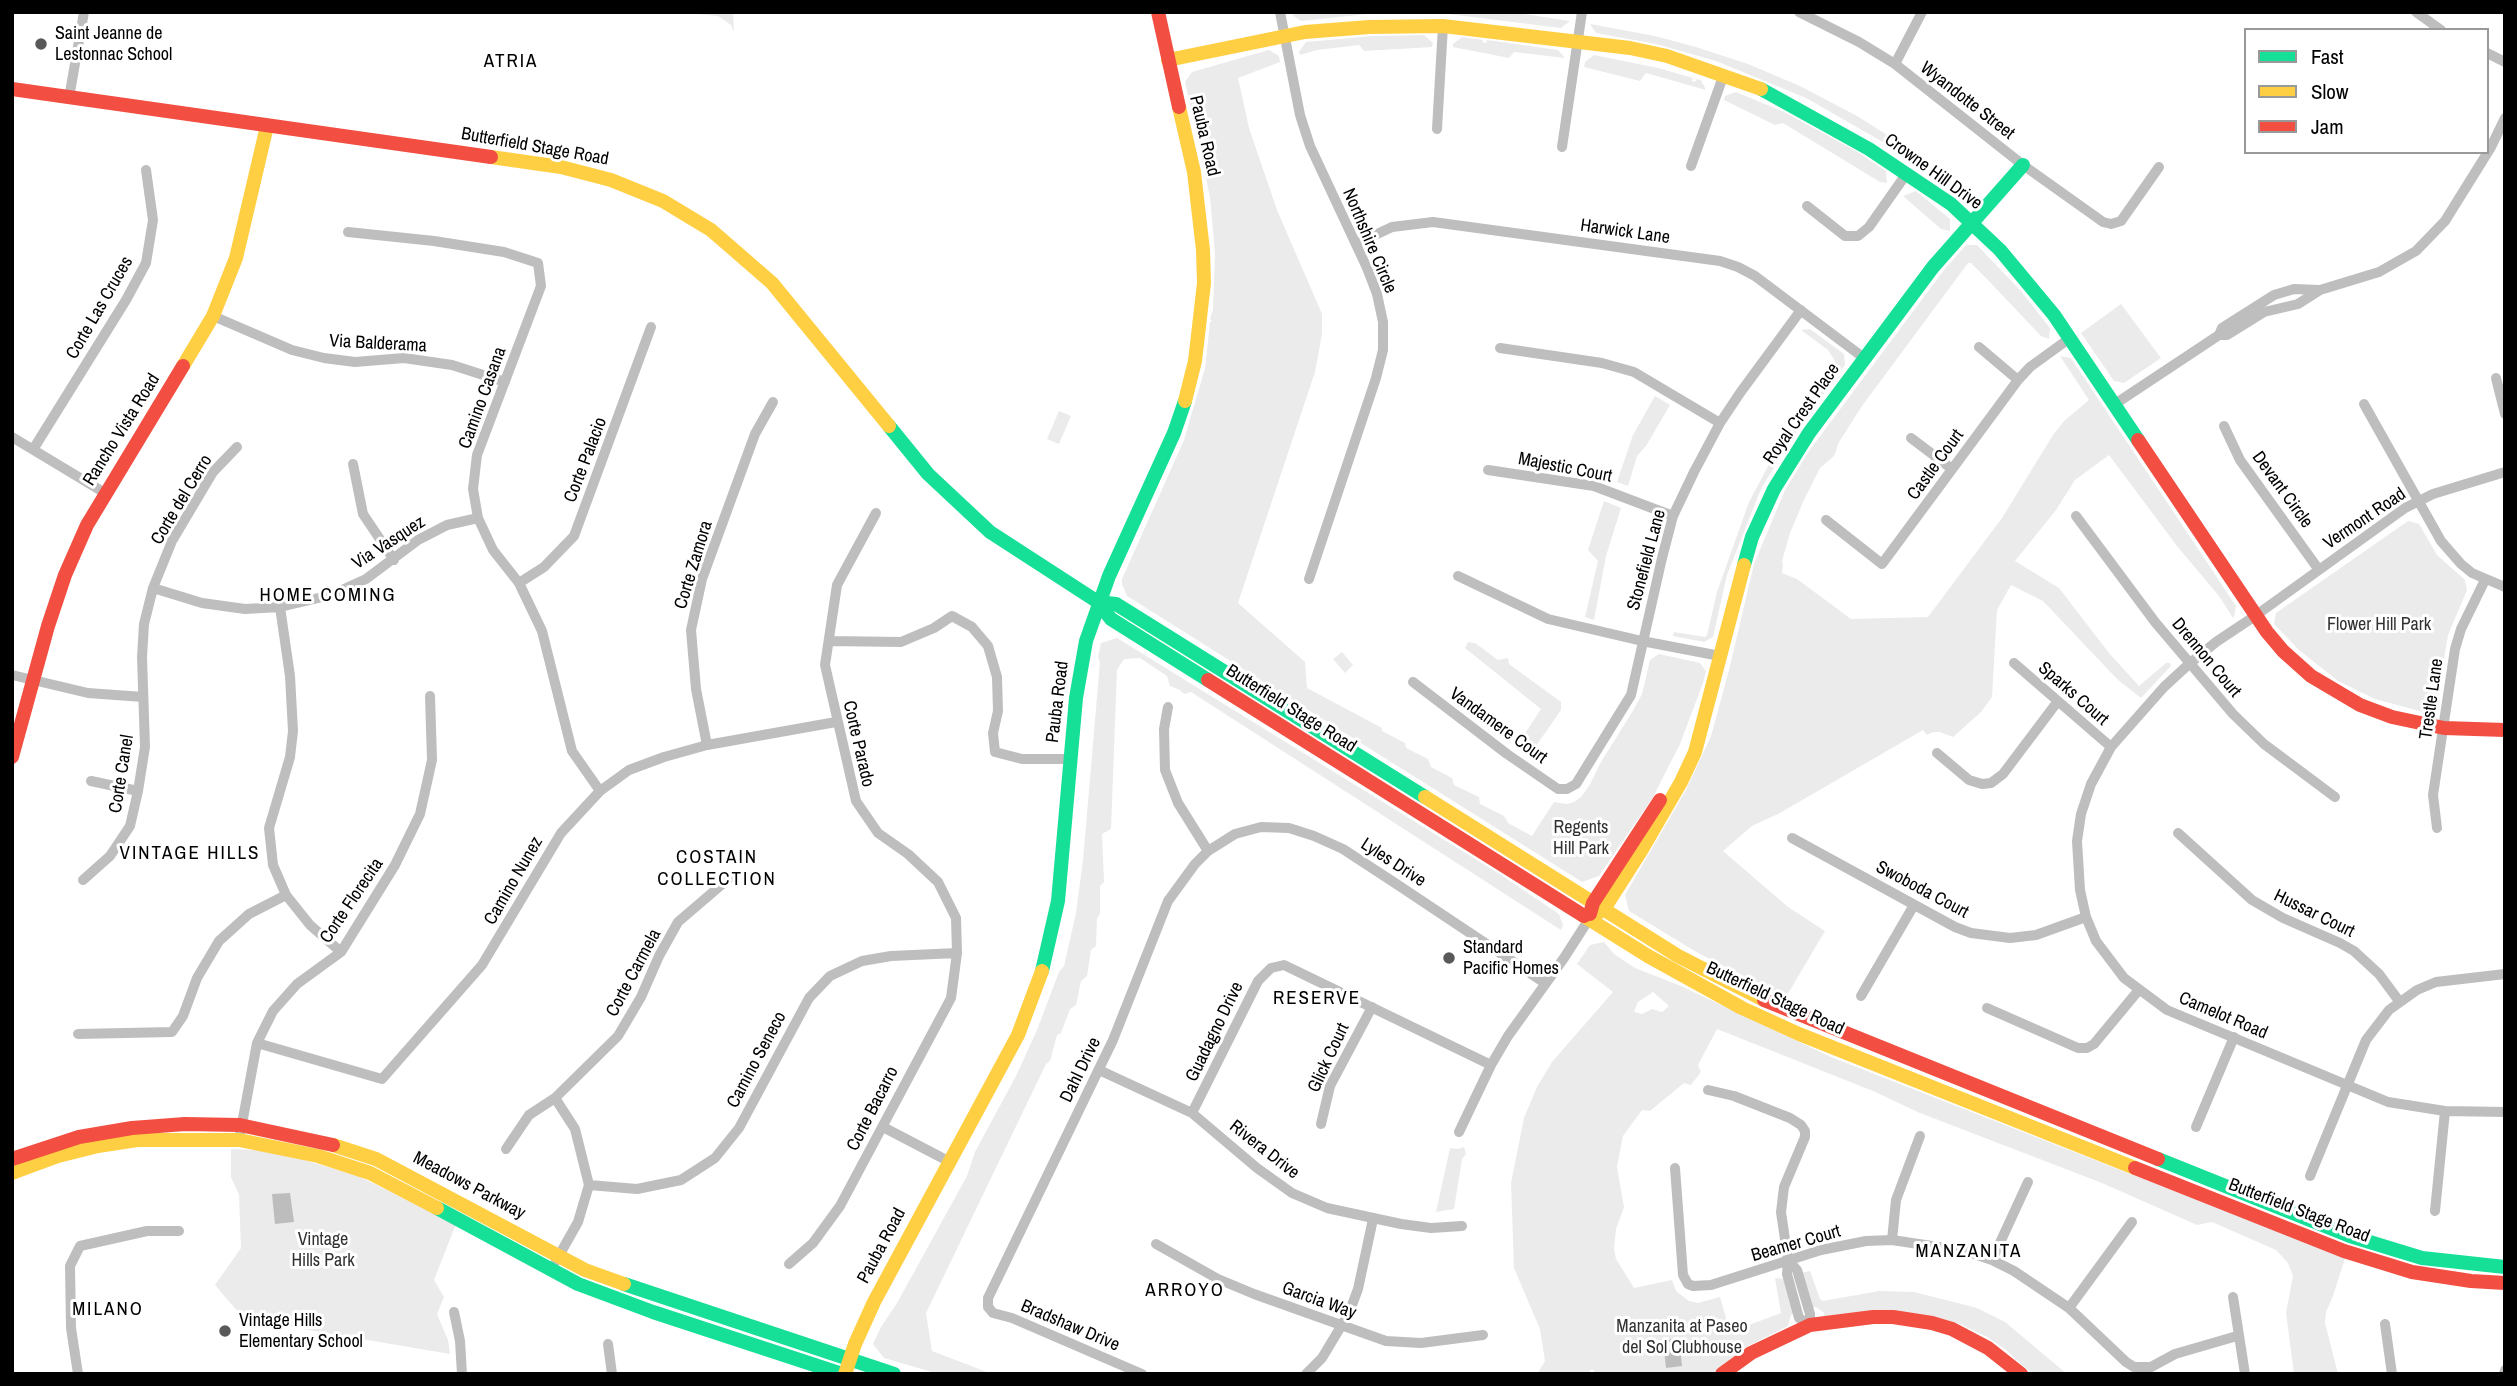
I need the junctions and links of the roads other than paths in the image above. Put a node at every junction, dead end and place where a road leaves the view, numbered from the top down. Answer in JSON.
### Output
{"nodes":[{"id":1,"x":84,"y":12,"type":"edge"},
{"id":2,"x":1158,"y":12,"type":"edge"},
{"id":3,"x":1280,"y":12,"type":"edge"},
{"id":4,"x":1582,"y":12,"type":"edge"},
{"id":5,"x":1799,"y":12,"type":"edge"},
{"id":6,"x":1922,"y":12,"type":"edge"},
{"id":7,"x":2416,"y":12,"type":"edge"},
{"id":8,"x":1443,"y":26,"type":"junction"},
{"id":9,"x":2438,"y":28,"type":"edge"},
{"id":10,"x":1285,"y":37,"type":"junction"},
{"id":11,"x":1578,"y":41,"type":"junction"},
{"id":12,"x":2489,"y":54,"type":"edge"},
{"id":13,"x":1168,"y":60,"type":"junction"},
{"id":14,"x":2505,"y":62,"type":"edge"},
{"id":15,"x":1895,"y":64,"type":"junction"},
{"id":16,"x":1724,"y":74,"type":"junction"},
{"id":17,"x":12,"y":89,"type":"edge"},
{"id":18,"x":69,"y":98,"type":"junction"},
{"id":19,"x":2505,"y":118,"type":"edge"},
{"id":20,"x":267,"y":126,"type":"junction"},
{"id":21,"x":1437,"y":129,"type":"dead end"},
{"id":22,"x":1562,"y":147,"type":"dead end"},
{"id":23,"x":2489,"y":150,"type":"edge"},
{"id":24,"x":2487,"y":154,"type":"edge"},
{"id":25,"x":2023,"y":165,"type":"junction"},
{"id":26,"x":1691,"y":166,"type":"dead end"},
{"id":27,"x":2159,"y":167,"type":"dead end"},
{"id":28,"x":146,"y":170,"type":"dead end"},
{"id":29,"x":1907,"y":173,"type":"junction"},
{"id":30,"x":1807,"y":206,"type":"dead end"},
{"id":31,"x":1972,"y":223,"type":"junction"},
{"id":32,"x":348,"y":232,"type":"dead end"},
{"id":33,"x":1356,"y":244,"type":"junction"},
{"id":34,"x":2320,"y":290,"type":"junction"},
{"id":35,"x":1801,"y":310,"type":"junction"},
{"id":36,"x":213,"y":316,"type":"junction"},
{"id":37,"x":651,"y":327,"type":"dead end"},
{"id":38,"x":2219,"y":335,"type":"junction"},
{"id":39,"x":2070,"y":338,"type":"junction"},
{"id":40,"x":1979,"y":347,"type":"dead end"},
{"id":41,"x":1500,"y":348,"type":"dead end"},
{"id":42,"x":1864,"y":358,"type":"junction"},
{"id":43,"x":2496,"y":378,"type":"dead end"},
{"id":44,"x":2018,"y":380,"type":"junction"},
{"id":45,"x":505,"y":382,"type":"junction"},
{"id":46,"x":773,"y":402,"type":"dead end"},
{"id":47,"x":2115,"y":404,"type":"junction"},
{"id":48,"x":2364,"y":404,"type":"dead end"},
{"id":49,"x":2505,"y":414,"type":"edge"},
{"id":50,"x":1720,"y":423,"type":"junction"},
{"id":51,"x":2224,"y":426,"type":"dead end"},
{"id":52,"x":12,"y":437,"type":"edge"},
{"id":53,"x":1912,"y":438,"type":"dead end"},
{"id":54,"x":237,"y":447,"type":"dead end"},
{"id":55,"x":34,"y":449,"type":"junction"},
{"id":56,"x":353,"y":464,"type":"dead end"},
{"id":57,"x":1952,"y":469,"type":"junction"},
{"id":58,"x":1488,"y":470,"type":"dead end"},
{"id":59,"x":2505,"y":472,"type":"edge"},
{"id":60,"x":105,"y":493,"type":"junction"},
{"id":61,"x":2418,"y":501,"type":"junction"},
{"id":62,"x":876,"y":513,"type":"dead end"},
{"id":63,"x":1674,"y":516,"type":"junction"},
{"id":64,"x":2076,"y":516,"type":"dead end"},
{"id":65,"x":478,"y":518,"type":"junction"},
{"id":66,"x":1826,"y":520,"type":"dead end"},
{"id":67,"x":394,"y":560,"type":"junction"},
{"id":68,"x":2319,"y":570,"type":"junction"},
{"id":69,"x":1458,"y":576,"type":"dead end"},
{"id":70,"x":1309,"y":579,"type":"dead end"},
{"id":71,"x":2485,"y":580,"type":"junction"},
{"id":72,"x":519,"y":583,"type":"junction"},
{"id":73,"x":2505,"y":587,"type":"edge"},
{"id":74,"x":153,"y":588,"type":"junction"},
{"id":75,"x":1098,"y":602,"type":"junction"},
{"id":76,"x":281,"y":607,"type":"junction"},
{"id":77,"x":2255,"y":616,"type":"junction"},
{"id":78,"x":829,"y":641,"type":"junction"},
{"id":79,"x":1642,"y":641,"type":"junction"},
{"id":80,"x":1720,"y":656,"type":"junction"},
{"id":81,"x":2014,"y":663,"type":"dead end"},
{"id":82,"x":2189,"y":664,"type":"junction"},
{"id":83,"x":12,"y":675,"type":"edge"},
{"id":84,"x":34,"y":681,"type":"junction"},
{"id":85,"x":1413,"y":682,"type":"dead end"},
{"id":86,"x":430,"y":696,"type":"dead end"},
{"id":87,"x":143,"y":697,"type":"junction"},
{"id":88,"x":2057,"y":701,"type":"junction"},
{"id":89,"x":1168,"y":707,"type":"dead end"},
{"id":90,"x":836,"y":722,"type":"junction"},
{"id":91,"x":2444,"y":727,"type":"junction"},
{"id":92,"x":2505,"y":730,"type":"edge"},
{"id":93,"x":707,"y":745,"type":"junction"},
{"id":94,"x":2111,"y":747,"type":"junction"},
{"id":95,"x":1937,"y":753,"type":"dead end"},
{"id":96,"x":12,"y":757,"type":"edge"},
{"id":97,"x":1070,"y":759,"type":"junction"},
{"id":98,"x":91,"y":781,"type":"dead end"},
{"id":99,"x":1567,"y":789,"type":"joint"},
{"id":100,"x":138,"y":791,"type":"junction"},
{"id":101,"x":600,"y":791,"type":"junction"},
{"id":102,"x":2335,"y":797,"type":"dead end"},
{"id":103,"x":2437,"y":828,"type":"dead end"},
{"id":104,"x":2178,"y":833,"type":"dead end"},
{"id":105,"x":1792,"y":838,"type":"dead end"},
{"id":106,"x":1208,"y":851,"type":"junction"},
{"id":107,"x":734,"y":874,"type":"dead end"},
{"id":108,"x":83,"y":880,"type":"dead end"},
{"id":109,"x":286,"y":895,"type":"junction"},
{"id":110,"x":1914,"y":905,"type":"junction"},
{"id":111,"x":1598,"y":906,"type":"junction"},
{"id":112,"x":2086,"y":917,"type":"junction"},
{"id":113,"x":1589,"y":919,"type":"junction"},
{"id":114,"x":341,"y":952,"type":"junction"},
{"id":115,"x":957,"y":953,"type":"junction"},
{"id":116,"x":2505,"y":974,"type":"edge"},
{"id":117,"x":1545,"y":983,"type":"junction"},
{"id":118,"x":2138,"y":991,"type":"junction"},
{"id":119,"x":1861,"y":996,"type":"dead end"},
{"id":120,"x":2399,"y":1001,"type":"junction"},
{"id":121,"x":1372,"y":1007,"type":"junction"},
{"id":122,"x":1987,"y":1008,"type":"dead end"},
{"id":123,"x":78,"y":1034,"type":"dead end"},
{"id":124,"x":2234,"y":1037,"type":"junction"},
{"id":125,"x":257,"y":1043,"type":"junction"},
{"id":126,"x":1491,"y":1065,"type":"junction"},
{"id":127,"x":1098,"y":1070,"type":"junction"},
{"id":128,"x":2347,"y":1086,"type":"junction"},
{"id":129,"x":1709,"y":1090,"type":"dead end"},
{"id":130,"x":555,"y":1098,"type":"junction"},
{"id":131,"x":2445,"y":1111,"type":"junction"},
{"id":132,"x":2505,"y":1112,"type":"edge"},
{"id":133,"x":1192,"y":1113,"type":"junction"},
{"id":134,"x":1321,"y":1124,"type":"dead end"},
{"id":135,"x":240,"y":1125,"type":"junction"},
{"id":136,"x":883,"y":1127,"type":"junction"},
{"id":137,"x":2196,"y":1127,"type":"dead end"},
{"id":138,"x":1459,"y":1132,"type":"dead end"},
{"id":139,"x":1920,"y":1136,"type":"dead end"},
{"id":140,"x":239,"y":1140,"type":"junction"},
{"id":141,"x":506,"y":1149,"type":"dead end"},
{"id":142,"x":12,"y":1158,"type":"edge"},
{"id":143,"x":950,"y":1162,"type":"junction"},
{"id":144,"x":1675,"y":1168,"type":"dead end"},
{"id":145,"x":12,"y":1173,"type":"edge"},
{"id":146,"x":2310,"y":1176,"type":"dead end"},
{"id":147,"x":2028,"y":1182,"type":"dead end"},
{"id":148,"x":589,"y":1185,"type":"junction"},
{"id":149,"x":2435,"y":1211,"type":"dead end"},
{"id":150,"x":1373,"y":1219,"type":"junction"},
{"id":151,"x":2132,"y":1222,"type":"dead end"},
{"id":152,"x":1462,"y":1226,"type":"dead end"},
{"id":153,"x":179,"y":1231,"type":"dead end"},
{"id":154,"x":1892,"y":1240,"type":"junction"},
{"id":155,"x":1156,"y":1244,"type":"dead end"},
{"id":156,"x":559,"y":1255,"type":"junction"},
{"id":157,"x":1788,"y":1260,"type":"junction"},
{"id":158,"x":1992,"y":1260,"type":"junction"},
{"id":159,"x":789,"y":1265,"type":"dead end"},
{"id":160,"x":2505,"y":1267,"type":"edge"},
{"id":161,"x":552,"y":1268,"type":"junction"},
{"id":162,"x":2505,"y":1283,"type":"edge"},
{"id":163,"x":2233,"y":1297,"type":"dead end"},
{"id":164,"x":988,"y":1307,"type":"joint"},
{"id":165,"x":2069,"y":1308,"type":"junction"},
{"id":166,"x":454,"y":1312,"type":"dead end"},
{"id":167,"x":2385,"y":1324,"type":"dead end"},
{"id":168,"x":1810,"y":1325,"type":"junction"},
{"id":169,"x":1342,"y":1326,"type":"junction"},
{"id":170,"x":1483,"y":1335,"type":"dead end"},
{"id":171,"x":2237,"y":1336,"type":"junction"},
{"id":172,"x":608,"y":1344,"type":"dead end"},
{"id":173,"x":846,"y":1369,"type":"edge"},
{"id":174,"x":78,"y":1374,"type":"edge"},
{"id":175,"x":462,"y":1374,"type":"edge"},
{"id":176,"x":612,"y":1374,"type":"edge"},
{"id":177,"x":894,"y":1374,"type":"edge"},
{"id":178,"x":1142,"y":1374,"type":"edge"},
{"id":179,"x":1306,"y":1374,"type":"edge"},
{"id":180,"x":1722,"y":1374,"type":"edge"},
{"id":181,"x":2021,"y":1374,"type":"edge"},
{"id":182,"x":2245,"y":1374,"type":"edge"},
{"id":183,"x":2392,"y":1374,"type":"edge"}],
"edges":[{"from":1,"to":18,"type":"street"},
{"from":2,"to":13,"type":"main road","name":"Pauba Road"},
{"from":3,"to":10,"type":"street","name":"Northshire Circle"},
{"from":4,"to":11,"type":"street"},
{"from":5,"to":15,"type":"street","name":"Wyandotte Street"},
{"from":6,"to":15,"type":"street"},
{"from":7,"to":9,"type":"street"},
{"from":8,"to":10,"type":"main road","name":"Crowne Hill Drive"},
{"from":8,"to":11,"type":"main road","name":"Crowne Hill Drive"},
{"from":8,"to":21,"type":"street"},
{"from":10,"to":13,"type":"main road","name":"Crowne Hill Drive"},
{"from":10,"to":33,"type":"street","name":"Northshire Circle"},
{"from":11,"to":16,"type":"main road","name":"Crowne Hill Drive"},
{"from":11,"to":22,"type":"street"},
{"from":12,"to":14,"type":"street"},
{"from":13,"to":75,"type":"main road","name":"Pauba Road"},
{"from":15,"to":25,"type":"street","name":"Wyandotte Street"},
{"from":16,"to":26,"type":"street"},
{"from":16,"to":29,"type":"main road","name":"Crowne Hill Drive"},
{"from":17,"to":18,"type":"main road","name":"Butterfield Stage Road"},
{"from":18,"to":20,"type":"main road","name":"Butterfield Stage Road"},
{"from":19,"to":23,"type":"street"},
{"from":20,"to":36,"type":"main road","name":"Rancho Vista Road"},
{"from":20,"to":75,"type":"main road","name":"Butterfield Stage Road"},
{"from":24,"to":34,"type":"street"},
{"from":25,"to":27,"type":"street","name":"Wyandotte Street"},
{"from":25,"to":31,"type":"main road","name":"Royal Crest Place"},
{"from":28,"to":55,"type":"street","name":"Corte Las Cruces"},
{"from":29,"to":30,"type":"street"},
{"from":29,"to":31,"type":"main road","name":"Crowne Hill Drive"},
{"from":31,"to":39,"type":"main road","name":"Crowne Hill Drive"},
{"from":31,"to":42,"type":"main road","name":"Royal Crest Place"},
{"from":32,"to":45,"type":"street","name":"Camino Casana"},
{"from":33,"to":35,"type":"street","name":"Harwick Lane"},
{"from":33,"to":70,"type":"street","name":"Northshire Circle"},
{"from":34,"to":38,"type":"street"},
{"from":34,"to":38,"type":"street"},
{"from":35,"to":42,"type":"street","name":"Harwick Lane"},
{"from":35,"to":50,"type":"street","name":"Stonefield Lane"},
{"from":36,"to":45,"type":"street","name":"Via Balderama"},
{"from":36,"to":60,"type":"main road","name":"Rancho Vista Road"},
{"from":37,"to":72,"type":"street","name":"Corte Palacio"},
{"from":38,"to":47,"type":"street"},
{"from":39,"to":44,"type":"street","name":"Castle Court"},
{"from":39,"to":47,"type":"main road","name":"Crowne Hill Drive"},
{"from":40,"to":44,"type":"street"},
{"from":41,"to":50,"type":"street"},
{"from":42,"to":80,"type":"main road","name":"Royal Crest Place"},
{"from":43,"to":49,"type":"street"},
{"from":44,"to":57,"type":"street","name":"Castle Court"},
{"from":45,"to":65,"type":"street","name":"Camino Casana"},
{"from":46,"to":93,"type":"street","name":"Corte Zamora"},
{"from":47,"to":77,"type":"main road","name":"Crowne Hill Drive"},
{"from":48,"to":61,"type":"street"},
{"from":50,"to":63,"type":"street","name":"Stonefield Lane"},
{"from":51,"to":68,"type":"street","name":"Devant Circle"},
{"from":52,"to":55,"type":"street"},
{"from":53,"to":57,"type":"street"},
{"from":54,"to":74,"type":"street","name":"Corte del Cerro"},
{"from":55,"to":60,"type":"street"},
{"from":56,"to":67,"type":"street"},
{"from":57,"to":66,"type":"street","name":"Castle Court"},
{"from":58,"to":63,"type":"street","name":"Majestic Court"},
{"from":59,"to":61,"type":"street","name":"Vermont Road"},
{"from":60,"to":84,"type":"main road","name":"Rancho Vista Road"},
{"from":61,"to":68,"type":"street","name":"Vermont Road"},
{"from":61,"to":71,"type":"street"},
{"from":62,"to":78,"type":"street","name":"Corte Parado"},
{"from":63,"to":79,"type":"street","name":"Stonefield Lane"},
{"from":64,"to":82,"type":"street","name":"Drennon Court"},
{"from":65,"to":67,"type":"street","name":"Via Vasquez"},
{"from":65,"to":72,"type":"street","name":"Camino Casana"},
{"from":67,"to":76,"type":"street","name":"Via Vasquez"},
{"from":68,"to":77,"type":"street","name":"Vermont Road"},
{"from":69,"to":79,"type":"street"},
{"from":71,"to":73,"type":"street"},
{"from":71,"to":91,"type":"street","name":"Trestle Lane"},
{"from":72,"to":101,"type":"street","name":"Camino Casana"},
{"from":74,"to":76,"type":"street","name":"Via Vasquez"},
{"from":74,"to":87,"type":"street","name":"Corte del Cerro"},
{"from":75,"to":97,"type":"main road","name":"Pauba Road"},
{"from":75,"to":111,"type":"main road","name":"Butterfield Stage Road"},
{"from":75,"to":113,"type":"main road","name":"Butterfield Stage Road"},
{"from":76,"to":109,"type":"street"},
{"from":77,"to":82,"type":"street","name":"Camelot Road"},
{"from":77,"to":91,"type":"main road","name":"Crowne Hill Drive"},
{"from":78,"to":90,"type":"street","name":"Corte Parado"},
{"from":78,"to":97,"type":"street"},
{"from":79,"to":80,"type":"street"},
{"from":79,"to":99,"type":"street","name":"Stonefield Lane"},
{"from":80,"to":111,"type":"main road","name":"Royal Crest Place"},
{"from":81,"to":88,"type":"street","name":"Sparks Court"},
{"from":82,"to":94,"type":"street","name":"Camelot Road"},
{"from":82,"to":102,"type":"street","name":"Drennon Court"},
{"from":83,"to":84,"type":"street"},
{"from":84,"to":87,"type":"street"},
{"from":84,"to":96,"type":"main road","name":"Rancho Vista Road"},
{"from":85,"to":99,"type":"street","name":"Vandamere Court"},
{"from":86,"to":114,"type":"street","name":"Corte Florecita"},
{"from":87,"to":100,"type":"street","name":"Corte Canel"},
{"from":88,"to":94,"type":"street","name":"Sparks Court"},
{"from":88,"to":95,"type":"street"},
{"from":89,"to":106,"type":"street"},
{"from":90,"to":93,"type":"street","name":"Camino Nunez"},
{"from":90,"to":115,"type":"street","name":"Corte Parado"},
{"from":91,"to":92,"type":"main road","name":"Crowne Hill Drive"},
{"from":91,"to":103,"type":"street","name":"Trestle Lane"},
{"from":93,"to":101,"type":"street","name":"Camino Nunez"},
{"from":94,"to":112,"type":"street","name":"Camelot Road"},
{"from":97,"to":143,"type":"main road","name":"Pauba Road"},
{"from":98,"to":100,"type":"street"},
{"from":100,"to":108,"type":"street","name":"Corte Canel"},
{"from":101,"to":125,"type":"street","name":"Camino Nunez"},
{"from":104,"to":120,"type":"street","name":"Hussar Court"},
{"from":105,"to":110,"type":"street","name":"Swoboda Court"},
{"from":106,"to":117,"type":"street","name":"Lyles Drive"},
{"from":106,"to":127,"type":"street","name":"Dahl Drive"},
{"from":107,"to":130,"type":"street","name":"Corte Carmela"},
{"from":109,"to":114,"type":"street"},
{"from":109,"to":123,"type":"street"},
{"from":110,"to":112,"type":"street","name":"Swoboda Court"},
{"from":110,"to":119,"type":"street"},
{"from":111,"to":113,"type":"main road","name":"Royal Crest Place"},
{"from":111,"to":160,"type":"main road","name":"Butterfield Stage Road"},
{"from":112,"to":118,"type":"street","name":"Camelot Road"},
{"from":113,"to":117,"type":"street"},
{"from":113,"to":162,"type":"main road","name":"Butterfield Stage Road"},
{"from":114,"to":125,"type":"street","name":"Corte Florecita"},
{"from":115,"to":136,"type":"street","name":"Corte Bacarro"},
{"from":115,"to":148,"type":"street","name":"Camino Seneco"},
{"from":116,"to":120,"type":"street"},
{"from":117,"to":126,"type":"street"},
{"from":118,"to":122,"type":"street"},
{"from":118,"to":124,"type":"street","name":"Camelot Road"},
{"from":120,"to":128,"type":"street"},
{"from":121,"to":126,"type":"street"},
{"from":121,"to":133,"type":"street","name":"Guadagno Drive"},
{"from":121,"to":134,"type":"street","name":"Glick Court"},
{"from":124,"to":128,"type":"street","name":"Camelot Road"},
{"from":124,"to":137,"type":"street"},
{"from":125,"to":135,"type":"street","name":"Corte Florecita"},
{"from":126,"to":138,"type":"street"},
{"from":127,"to":133,"type":"street","name":"Rivera Drive"},
{"from":127,"to":164,"type":"street","name":"Dahl Drive"},
{"from":128,"to":131,"type":"street","name":"Camelot Road"},
{"from":128,"to":146,"type":"street"},
{"from":129,"to":157,"type":"street"},
{"from":130,"to":141,"type":"street","name":"Corte Carmela"},
{"from":130,"to":148,"type":"street"},
{"from":131,"to":132,"type":"street","name":"Camelot Road"},
{"from":131,"to":149,"type":"street"},
{"from":133,"to":150,"type":"street","name":"Rivera Drive"},
{"from":135,"to":140,"type":"street","name":"Corte Florecita"},
{"from":135,"to":142,"type":"main road","name":"Meadows Parkway"},
{"from":135,"to":156,"type":"main road","name":"Meadows Parkway"},
{"from":136,"to":143,"type":"street"},
{"from":136,"to":159,"type":"street","name":"Corte Bacarro"},
{"from":139,"to":154,"type":"street"},
{"from":140,"to":145,"type":"main road","name":"Meadows Parkway"},
{"from":140,"to":161,"type":"main road","name":"Meadows Parkway"},
{"from":143,"to":173,"type":"main road","name":"Pauba Road"},
{"from":144,"to":157,"type":"street","name":"Beamer Court"},
{"from":147,"to":158,"type":"street"},
{"from":148,"to":156,"type":"street"},
{"from":150,"to":152,"type":"street","name":"Rivera Drive"},
{"from":150,"to":169,"type":"street"},
{"from":151,"to":165,"type":"street"},
{"from":153,"to":174,"type":"street"},
{"from":154,"to":157,"type":"street","name":"Beamer Court"},
{"from":154,"to":158,"type":"street","name":"Beamer Court"},
{"from":155,"to":169,"type":"street","name":"Garcia Way"},
{"from":156,"to":161,"type":"street"},
{"from":156,"to":173,"type":"main road","name":"Meadows Parkway"},
{"from":157,"to":168,"type":"street"},
{"from":158,"to":165,"type":"street","name":"Beamer Court"},
{"from":161,"to":173,"type":"main road","name":"Meadows Parkway"},
{"from":163,"to":171,"type":"street"},
{"from":164,"to":178,"type":"street","name":"Bradshaw Drive"},
{"from":165,"to":171,"type":"street","name":"Beamer Court"},
{"from":166,"to":175,"type":"street"},
{"from":167,"to":183,"type":"street"},
{"from":168,"to":180,"type":"main road"},
{"from":168,"to":181,"type":"main road"},
{"from":169,"to":170,"type":"street","name":"Garcia Way"},
{"from":169,"to":179,"type":"street"},
{"from":171,"to":182,"type":"street"},
{"from":172,"to":176,"type":"street"},
{"from":173,"to":177,"type":"main road","name":"Meadows Parkway"}]}
